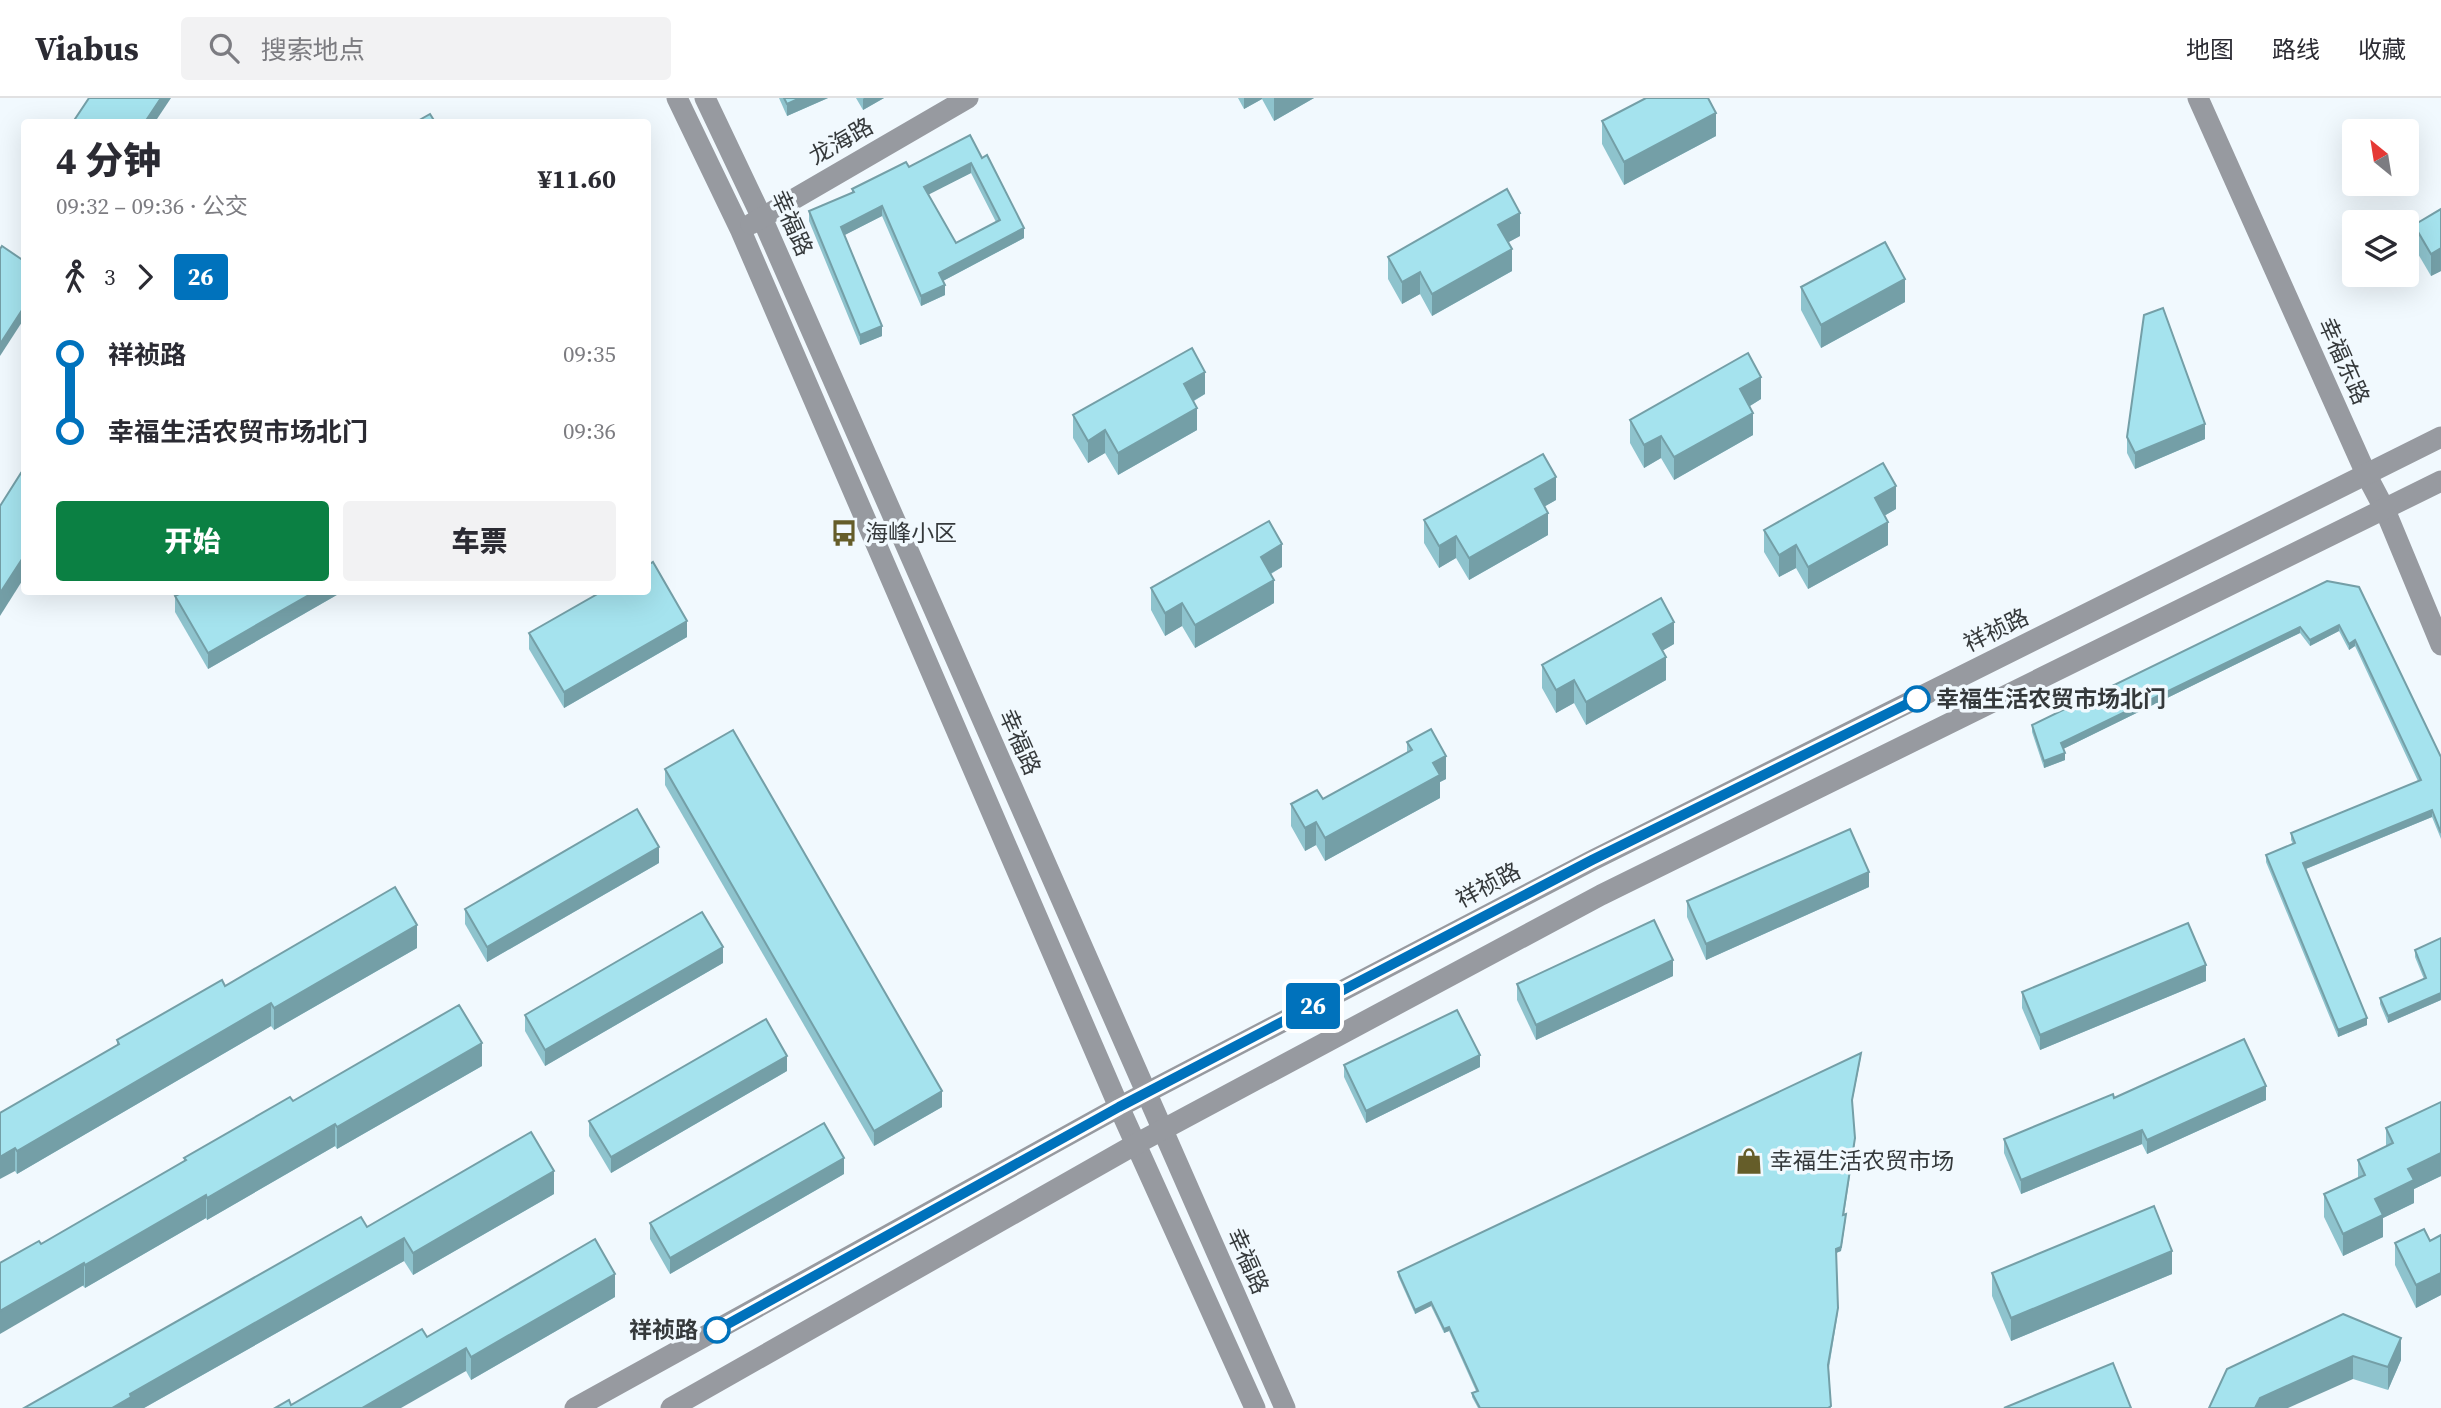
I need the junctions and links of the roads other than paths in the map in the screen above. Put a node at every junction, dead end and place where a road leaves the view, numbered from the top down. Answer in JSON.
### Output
{"nodes":[{"id":1,"x":677,"y":98,"type":"edge"},
{"id":2,"x":705,"y":98,"type":"edge"},
{"id":3,"x":968,"y":98,"type":"edge"},
{"id":4,"x":2198,"y":98,"type":"edge"},
{"id":5,"x":762,"y":218,"type":"junction"},
{"id":6,"x":740,"y":231,"type":"junction"},
{"id":7,"x":2441,"y":437,"type":"edge"},
{"id":8,"x":2367,"y":476,"type":"junction"},
{"id":9,"x":2441,"y":481,"type":"edge"},
{"id":10,"x":2385,"y":510,"type":"junction"},
{"id":11,"x":2441,"y":645,"type":"edge"},
{"id":12,"x":1146,"y":1093,"type":"junction"},
{"id":13,"x":1119,"y":1107,"type":"junction"},
{"id":14,"x":1162,"y":1131,"type":"junction"},
{"id":15,"x":1136,"y":1144,"type":"junction"},
{"id":16,"x":575,"y":1408,"type":"edge"},
{"id":17,"x":671,"y":1408,"type":"edge"},
{"id":18,"x":1255,"y":1408,"type":"edge"},
{"id":19,"x":1285,"y":1408,"type":"edge"}],
"edges":[{"from":1,"to":6,"type":"street"},
{"from":2,"to":5,"type":"street","name":"幸福路"},
{"from":3,"to":5,"type":"street","name":"龙海路"},
{"from":4,"to":8,"type":"street","name":"幸福东路"},
{"from":5,"to":6,"type":"street","name":"龙海路"},
{"from":5,"to":12,"type":"street","name":"幸福路"},
{"from":6,"to":13,"type":"street"},
{"from":7,"to":8,"type":"street","name":"祥祯路"},
{"from":8,"to":10,"type":"street","name":"幸福东路"},
{"from":8,"to":12,"type":"street","name":"祥祯路"},
{"from":9,"to":10,"type":"street"},
{"from":10,"to":11,"type":"street","name":"幸福东路"},
{"from":10,"to":14,"type":"street"},
{"from":12,"to":13,"type":"street","name":"祥祯路"},
{"from":12,"to":14,"type":"street","name":"幸福路"},
{"from":13,"to":15,"type":"street"},
{"from":13,"to":16,"type":"street","name":"祥祯路"},
{"from":14,"to":15,"type":"street"},
{"from":14,"to":19,"type":"street","name":"幸福路"},
{"from":15,"to":17,"type":"street"},
{"from":15,"to":18,"type":"street"}]}
